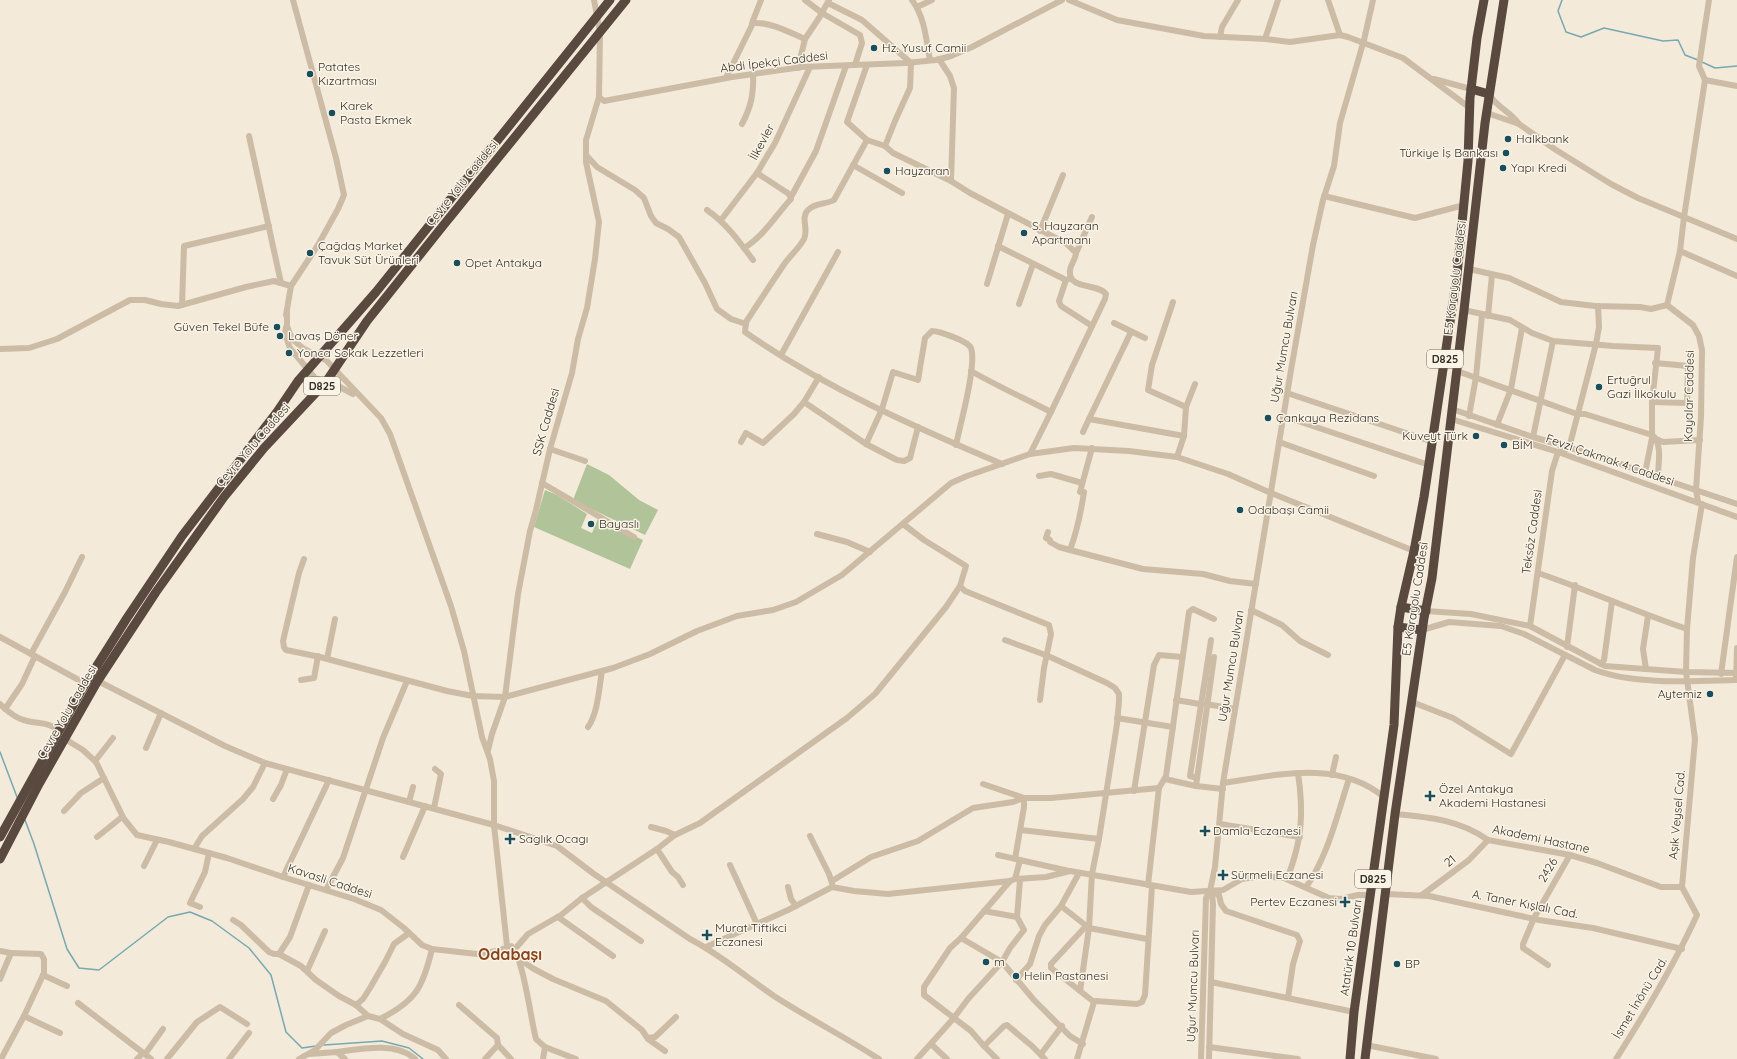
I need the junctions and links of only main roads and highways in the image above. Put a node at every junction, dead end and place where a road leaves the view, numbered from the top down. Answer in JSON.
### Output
{"nodes":[{"id":1,"x":610,"y":0,"type":"edge"},
{"id":2,"x":626,"y":0,"type":"edge"},
{"id":3,"x":1484,"y":0,"type":"edge"},
{"id":4,"x":1504,"y":0,"type":"edge"},
{"id":5,"x":1471,"y":89,"type":"junction"},
{"id":6,"x":1489,"y":94,"type":"junction"},
{"id":7,"x":1470,"y":108,"type":"junction"},
{"id":8,"x":1487,"y":113,"type":"junction"},
{"id":9,"x":1401,"y":607,"type":"junction"},
{"id":10,"x":1426,"y":610,"type":"junction"},
{"id":11,"x":1398,"y":627,"type":"junction"},
{"id":12,"x":1422,"y":630,"type":"junction"},
{"id":13,"x":1395,"y":699,"type":"joint"},
{"id":14,"x":0,"y":837,"type":"edge"},
{"id":15,"x":0,"y":859,"type":"edge"},
{"id":16,"x":1350,"y":1059,"type":"edge"},
{"id":17,"x":1365,"y":1059,"type":"edge"}],
"edges":[{"from":1,"to":14,"type":"highway","name":"Çevre Yolu Caddesi","number":"D825"},
{"from":2,"to":15,"type":"highway","name":"Çevre Yolu Caddesi","number":"D825"},
{"from":3,"to":5,"type":"highway","name":"E5 Karayolu Caddesi","number":"D825"},
{"from":4,"to":6,"type":"highway","name":"E5 Karayolu Caddesi","number":"D825"},
{"from":5,"to":6,"type":"highway"},
{"from":5,"to":7,"type":"highway","name":"E5 Karayolu Caddesi","number":"D825"},
{"from":6,"to":8,"type":"highway","name":"E5 Karayolu Caddesi","number":"D825"},
{"from":7,"to":8,"type":"highway"},
{"from":7,"to":9,"type":"highway","name":"E5 Karayolu Caddesi","number":"D825"},
{"from":8,"to":10,"type":"highway","name":"E5 Karayolu Caddesi","number":"D825"},
{"from":9,"to":10,"type":"highway"},
{"from":9,"to":11,"type":"highway","name":"E5 Karayolu Caddesi","number":"D825"},
{"from":10,"to":12,"type":"highway","name":"E5 Karayolu Caddesi","number":"D825"},
{"from":11,"to":12,"type":"highway"},
{"from":11,"to":13,"type":"highway","name":"E5 Karayolu Caddesi","number":"D825"},
{"from":12,"to":17,"type":"highway","name":"E5 Karayolu Caddesi","number":"D825"},
{"from":13,"to":16,"type":"highway","name":"Atatürk 10 Bulvarı","number":"D825"}]}
